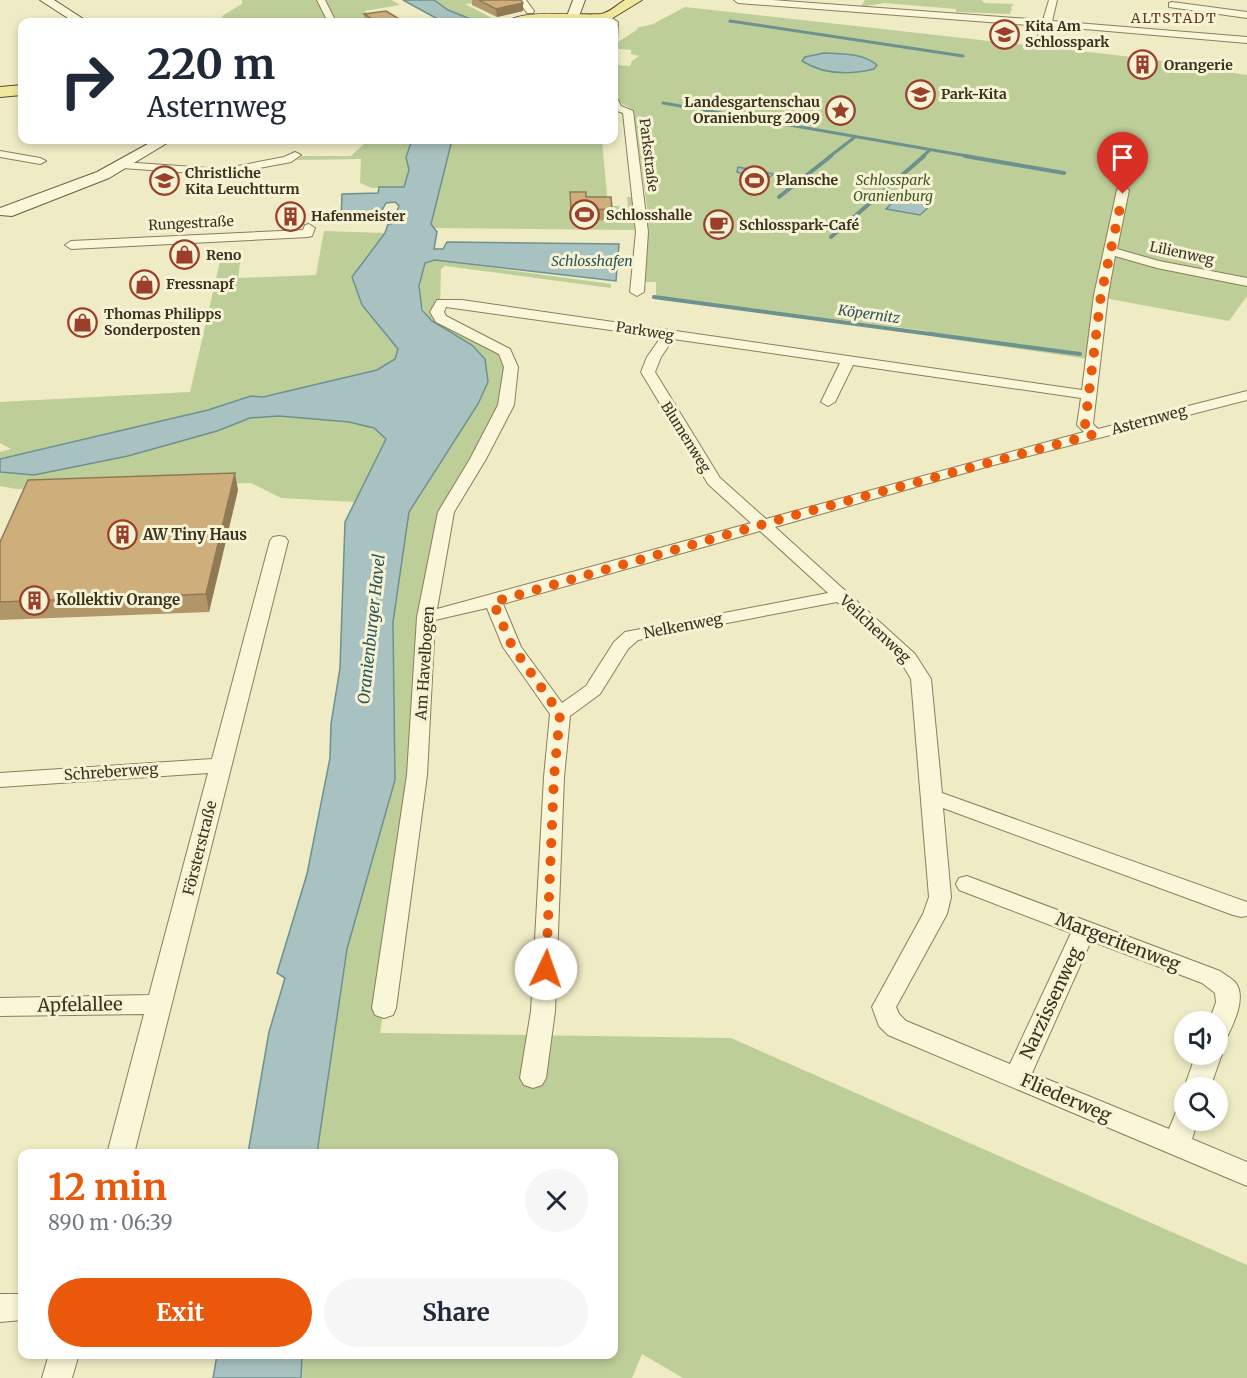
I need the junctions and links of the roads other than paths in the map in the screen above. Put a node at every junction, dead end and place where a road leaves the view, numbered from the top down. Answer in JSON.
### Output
{"nodes":[{"id":1,"x":46,"y":0,"type":"edge"},
{"id":2,"x":321,"y":0,"type":"edge"},
{"id":3,"x":522,"y":0,"type":"edge"},
{"id":4,"x":579,"y":0,"type":"edge"},
{"id":5,"x":635,"y":0,"type":"edge"},
{"id":6,"x":738,"y":0,"type":"edge"},
{"id":7,"x":1053,"y":0,"type":"edge"},
{"id":8,"x":768,"y":1,"type":"edge"},
{"id":9,"x":835,"y":4,"type":"edge"},
{"id":10,"x":1172,"y":5,"type":"edge"},
{"id":11,"x":530,"y":11,"type":"dead end"},
{"id":12,"x":1247,"y":15,"type":"edge"},
{"id":13,"x":609,"y":17,"type":"joint"},
{"id":14,"x":75,"y":18,"type":"edge"},
{"id":15,"x":330,"y":18,"type":"edge"},
{"id":16,"x":537,"y":18,"type":"edge"},
{"id":17,"x":572,"y":18,"type":"junction"},
{"id":18,"x":1047,"y":23,"type":"junction"},
{"id":19,"x":1042,"y":40,"type":"dead end"},
{"id":20,"x":1247,"y":40,"type":"edge"},
{"id":21,"x":18,"y":92,"type":"edge"},
{"id":22,"x":0,"y":94,"type":"edge"},
{"id":23,"x":618,"y":108,"type":"edge"},
{"id":24,"x":158,"y":144,"type":"edge"},
{"id":25,"x":0,"y":154,"type":"edge"},
{"id":26,"x":295,"y":155,"type":"dead end"},
{"id":27,"x":40,"y":161,"type":"dead end"},
{"id":28,"x":122,"y":165,"type":"junction"},
{"id":29,"x":1123,"y":190,"type":"dead end"},
{"id":30,"x":2,"y":214,"type":"edge"},
{"id":31,"x":309,"y":228,"type":"dead end"},
{"id":32,"x":71,"y":245,"type":"dead end"},
{"id":33,"x":1111,"y":251,"type":"junction"},
{"id":34,"x":1247,"y":282,"type":"edge"},
{"id":35,"x":637,"y":292,"type":"dead end"},
{"id":36,"x":442,"y":303,"type":"joint"},
{"id":37,"x":669,"y":335,"type":"junction"},
{"id":38,"x":848,"y":361,"type":"junction"},
{"id":39,"x":1088,"y":395,"type":"junction"},
{"id":40,"x":1247,"y":395,"type":"edge"},
{"id":41,"x":828,"y":402,"type":"dead end"},
{"id":42,"x":1095,"y":434,"type":"junction"},
{"id":43,"x":762,"y":526,"type":"junction"},
{"id":44,"x":279,"y":541,"type":"dead end"},
{"id":45,"x":839,"y":596,"type":"junction"},
{"id":46,"x":493,"y":602,"type":"junction"},
{"id":47,"x":426,"y":617,"type":"junction"},
{"id":48,"x":560,"y":714,"type":"junction"},
{"id":49,"x":222,"y":765,"type":"junction"},
{"id":50,"x":0,"y":780,"type":"edge"},
{"id":51,"x":932,"y":799,"type":"junction"},
{"id":52,"x":967,"y":884,"type":"dead end"},
{"id":53,"x":1241,"y":909,"type":"dead end"},
{"id":54,"x":1085,"y":929,"type":"junction"},
{"id":55,"x":160,"y":1004,"type":"junction"},
{"id":56,"x":0,"y":1007,"type":"edge"},
{"id":57,"x":384,"y":1008,"type":"dead end"},
{"id":58,"x":1225,"y":1011,"type":"edge"},
{"id":59,"x":888,"y":1019,"type":"joint"},
{"id":60,"x":1017,"y":1077,"type":"junction"},
{"id":61,"x":533,"y":1078,"type":"dead end"},
{"id":62,"x":1181,"y":1132,"type":"edge"},
{"id":63,"x":121,"y":1149,"type":"edge"},
{"id":64,"x":1247,"y":1174,"type":"edge"},
{"id":65,"x":18,"y":1307,"type":"edge"},
{"id":66,"x":0,"y":1308,"type":"edge"},
{"id":67,"x":63,"y":1359,"type":"edge"},
{"id":68,"x":57,"y":1378,"type":"edge"}],
"edges":[{"from":1,"to":14,"type":"main road"},
{"from":2,"to":15,"type":"street"},
{"from":3,"to":11,"type":"street"},
{"from":4,"to":17,"type":"main road"},
{"from":5,"to":13,"type":"main road"},
{"from":6,"to":8,"type":"street"},
{"from":7,"to":18,"type":"street"},
{"from":8,"to":9,"type":"street"},
{"from":9,"to":18,"type":"street"},
{"from":10,"to":12,"type":"street"},
{"from":13,"to":17,"type":"main road"},
{"from":16,"to":17,"type":"main road"},
{"from":18,"to":19,"type":"street"},
{"from":18,"to":20,"type":"street"},
{"from":21,"to":22,"type":"main road"},
{"from":23,"to":35,"type":"street","name":"Parkstraße"},
{"from":24,"to":28,"type":"main road"},
{"from":25,"to":27,"type":"street"},
{"from":26,"to":28,"type":"street"},
{"from":28,"to":30,"type":"main road"},
{"from":29,"to":33,"type":"street"},
{"from":31,"to":32,"type":"street","name":"Rungestraße"},
{"from":33,"to":34,"type":"street","name":"Lilienweg"},
{"from":33,"to":39,"type":"street"},
{"from":36,"to":37,"type":"street","name":"Parkweg"},
{"from":36,"to":47,"type":"street","name":"Am Havelbogen"},
{"from":37,"to":38,"type":"street","name":"Parkweg"},
{"from":37,"to":43,"type":"street","name":"Blumenweg"},
{"from":38,"to":39,"type":"street","name":"Parkweg"},
{"from":38,"to":41,"type":"street"},
{"from":39,"to":42,"type":"street"},
{"from":40,"to":42,"type":"street","name":"Asternweg"},
{"from":42,"to":43,"type":"street","name":"Asternweg"},
{"from":43,"to":45,"type":"street","name":"Veilchenweg"},
{"from":43,"to":46,"type":"street","name":"Asternweg"},
{"from":44,"to":49,"type":"street","name":"Försterstraße"},
{"from":45,"to":48,"type":"street","name":"Nelkenweg"},
{"from":45,"to":51,"type":"street","name":"Veilchenweg"},
{"from":46,"to":47,"type":"street","name":"Asternweg"},
{"from":46,"to":48,"type":"street"},
{"from":47,"to":57,"type":"street","name":"Am Havelbogen"},
{"from":48,"to":61,"type":"street"},
{"from":49,"to":50,"type":"street","name":"Schreberweg"},
{"from":49,"to":55,"type":"street","name":"Försterstraße"},
{"from":51,"to":53,"type":"street"},
{"from":51,"to":59,"type":"street","name":"Veilchenweg"},
{"from":52,"to":54,"type":"street","name":"Margeritenweg"},
{"from":54,"to":58,"type":"street","name":"Margeritenweg"},
{"from":54,"to":60,"type":"street","name":"Narzissenweg"},
{"from":55,"to":56,"type":"street","name":"Apfelallee"},
{"from":55,"to":63,"type":"street","name":"Försterstraße"},
{"from":59,"to":60,"type":"street","name":"Fliederweg"},
{"from":60,"to":62,"type":"street","name":"Fliederweg"},
{"from":62,"to":64,"type":"street","name":"Fliederweg"},
{"from":65,"to":66,"type":"street"},
{"from":67,"to":68,"type":"street"}]}
